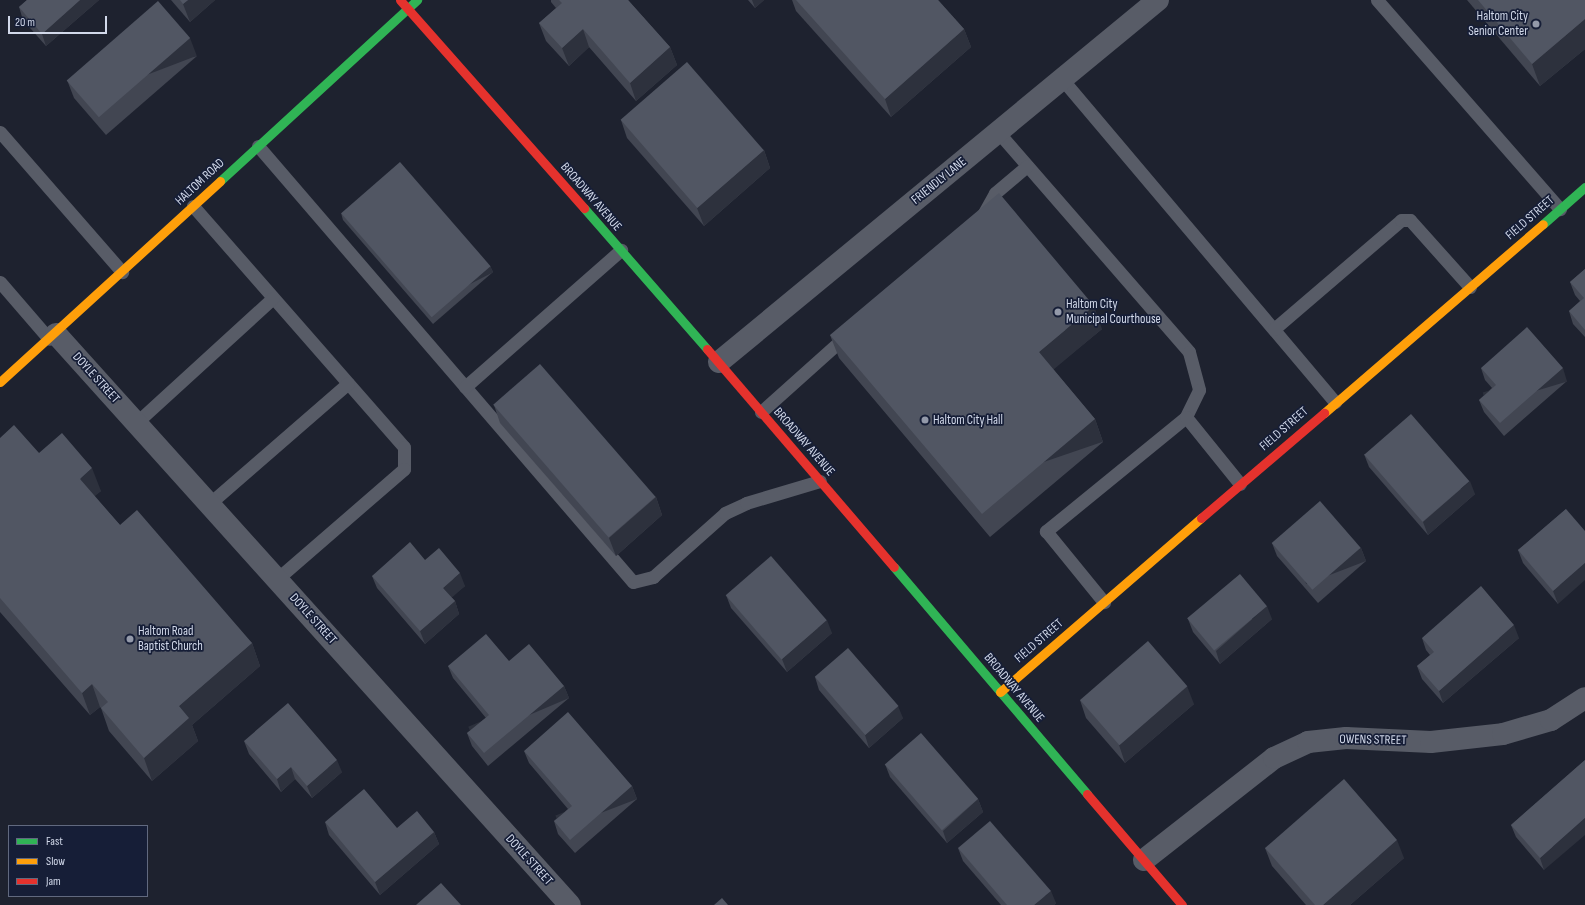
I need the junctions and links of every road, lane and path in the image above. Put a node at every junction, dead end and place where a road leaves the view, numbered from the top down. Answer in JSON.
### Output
{"nodes":[{"id":1,"x":400,"y":0,"type":"edge"},
{"id":2,"x":417,"y":0,"type":"edge"},
{"id":3,"x":1158,"y":0,"type":"edge"},
{"id":4,"x":1377,"y":0,"type":"edge"},
{"id":5,"x":407,"y":8,"type":"junction"},
{"id":6,"x":1062,"y":79,"type":"junction"},
{"id":7,"x":0,"y":132,"type":"edge"},
{"id":8,"x":998,"y":132,"type":"junction"},
{"id":9,"x":258,"y":146,"type":"junction"},
{"id":10,"x":1027,"y":166,"type":"junction"},
{"id":11,"x":1585,"y":187,"type":"edge"},
{"id":12,"x":194,"y":206,"type":"junction"},
{"id":13,"x":1560,"y":209,"type":"junction"},
{"id":14,"x":976,"y":222,"type":"edge"},
{"id":15,"x":620,"y":250,"type":"junction"},
{"id":16,"x":122,"y":272,"type":"junction"},
{"id":17,"x":0,"y":282,"type":"edge"},
{"id":18,"x":1470,"y":287,"type":"junction"},
{"id":19,"x":273,"y":298,"type":"junction"},
{"id":20,"x":1274,"y":329,"type":"junction"},
{"id":21,"x":52,"y":336,"type":"junction"},
{"id":22,"x":838,"y":343,"type":"edge"},
{"id":23,"x":719,"y":362,"type":"junction"},
{"id":24,"x":0,"y":382,"type":"edge"},
{"id":25,"x":348,"y":383,"type":"junction"},
{"id":26,"x":465,"y":387,"type":"junction"},
{"id":27,"x":1336,"y":402,"type":"junction"},
{"id":28,"x":761,"y":412,"type":"junction"},
{"id":29,"x":1186,"y":417,"type":"junction"},
{"id":30,"x":136,"y":423,"type":"junction"},
{"id":31,"x":820,"y":481,"type":"junction"},
{"id":32,"x":1240,"y":484,"type":"junction"},
{"id":33,"x":209,"y":504,"type":"junction"},
{"id":34,"x":277,"y":579,"type":"junction"},
{"id":35,"x":1104,"y":602,"type":"junction"},
{"id":36,"x":1000,"y":692,"type":"junction"},
{"id":37,"x":1585,"y":698,"type":"edge"},
{"id":38,"x":1144,"y":860,"type":"junction"},
{"id":39,"x":570,"y":905,"type":"edge"},
{"id":40,"x":1182,"y":905,"type":"edge"}],
"edges":[{"from":1,"to":5,"type":"main road","name":"BROADWAY AVENUE"},
{"from":2,"to":5,"type":"main road","name":"HALTOM ROAD"},
{"from":3,"to":6,"type":"street","name":"FRIENDLY LANE"},
{"from":4,"to":13,"type":"lane"},
{"from":5,"to":9,"type":"main road","name":"HALTOM ROAD"},
{"from":5,"to":15,"type":"main road","name":"BROADWAY AVENUE"},
{"from":6,"to":8,"type":"street","name":"FRIENDLY LANE"},
{"from":6,"to":20,"type":"lane"},
{"from":7,"to":16,"type":"lane"},
{"from":8,"to":10,"type":"lane"},
{"from":8,"to":23,"type":"street","name":"FRIENDLY LANE"},
{"from":9,"to":12,"type":"main road","name":"HALTOM ROAD"},
{"from":9,"to":26,"type":"lane"},
{"from":10,"to":14,"type":"lane"},
{"from":10,"to":29,"type":"lane"},
{"from":11,"to":13,"type":"main road","name":"FIELD STREET"},
{"from":12,"to":16,"type":"main road","name":"HALTOM ROAD"},
{"from":12,"to":19,"type":"lane"},
{"from":13,"to":18,"type":"main road","name":"FIELD STREET"},
{"from":15,"to":23,"type":"main road","name":"BROADWAY AVENUE"},
{"from":15,"to":26,"type":"lane"},
{"from":16,"to":21,"type":"main road","name":"HALTOM ROAD"},
{"from":17,"to":21,"type":"lane"},
{"from":18,"to":20,"type":"lane"},
{"from":18,"to":27,"type":"main road","name":"FIELD STREET"},
{"from":19,"to":25,"type":"lane"},
{"from":19,"to":30,"type":"lane"},
{"from":20,"to":27,"type":"lane"},
{"from":21,"to":24,"type":"main road","name":"HALTOM ROAD"},
{"from":21,"to":30,"type":"street","name":"DOYLE STREET"},
{"from":22,"to":28,"type":"lane"},
{"from":23,"to":28,"type":"main road","name":"BROADWAY AVENUE"},
{"from":25,"to":33,"type":"lane"},
{"from":25,"to":34,"type":"lane"},
{"from":26,"to":31,"type":"lane"},
{"from":27,"to":32,"type":"main road","name":"FIELD STREET"},
{"from":28,"to":31,"type":"main road","name":"BROADWAY AVENUE"},
{"from":29,"to":32,"type":"lane"},
{"from":29,"to":35,"type":"lane"},
{"from":30,"to":33,"type":"street","name":"DOYLE STREET"},
{"from":31,"to":36,"type":"main road","name":"BROADWAY AVENUE"},
{"from":32,"to":35,"type":"main road","name":"FIELD STREET"},
{"from":33,"to":34,"type":"street","name":"DOYLE STREET"},
{"from":34,"to":39,"type":"street","name":"DOYLE STREET"},
{"from":35,"to":36,"type":"main road","name":"FIELD STREET"},
{"from":36,"to":38,"type":"main road","name":"BROADWAY AVENUE"},
{"from":37,"to":38,"type":"street","name":"OWENS STREET"},
{"from":38,"to":40,"type":"main road","name":"BROADWAY AVENUE"}]}
